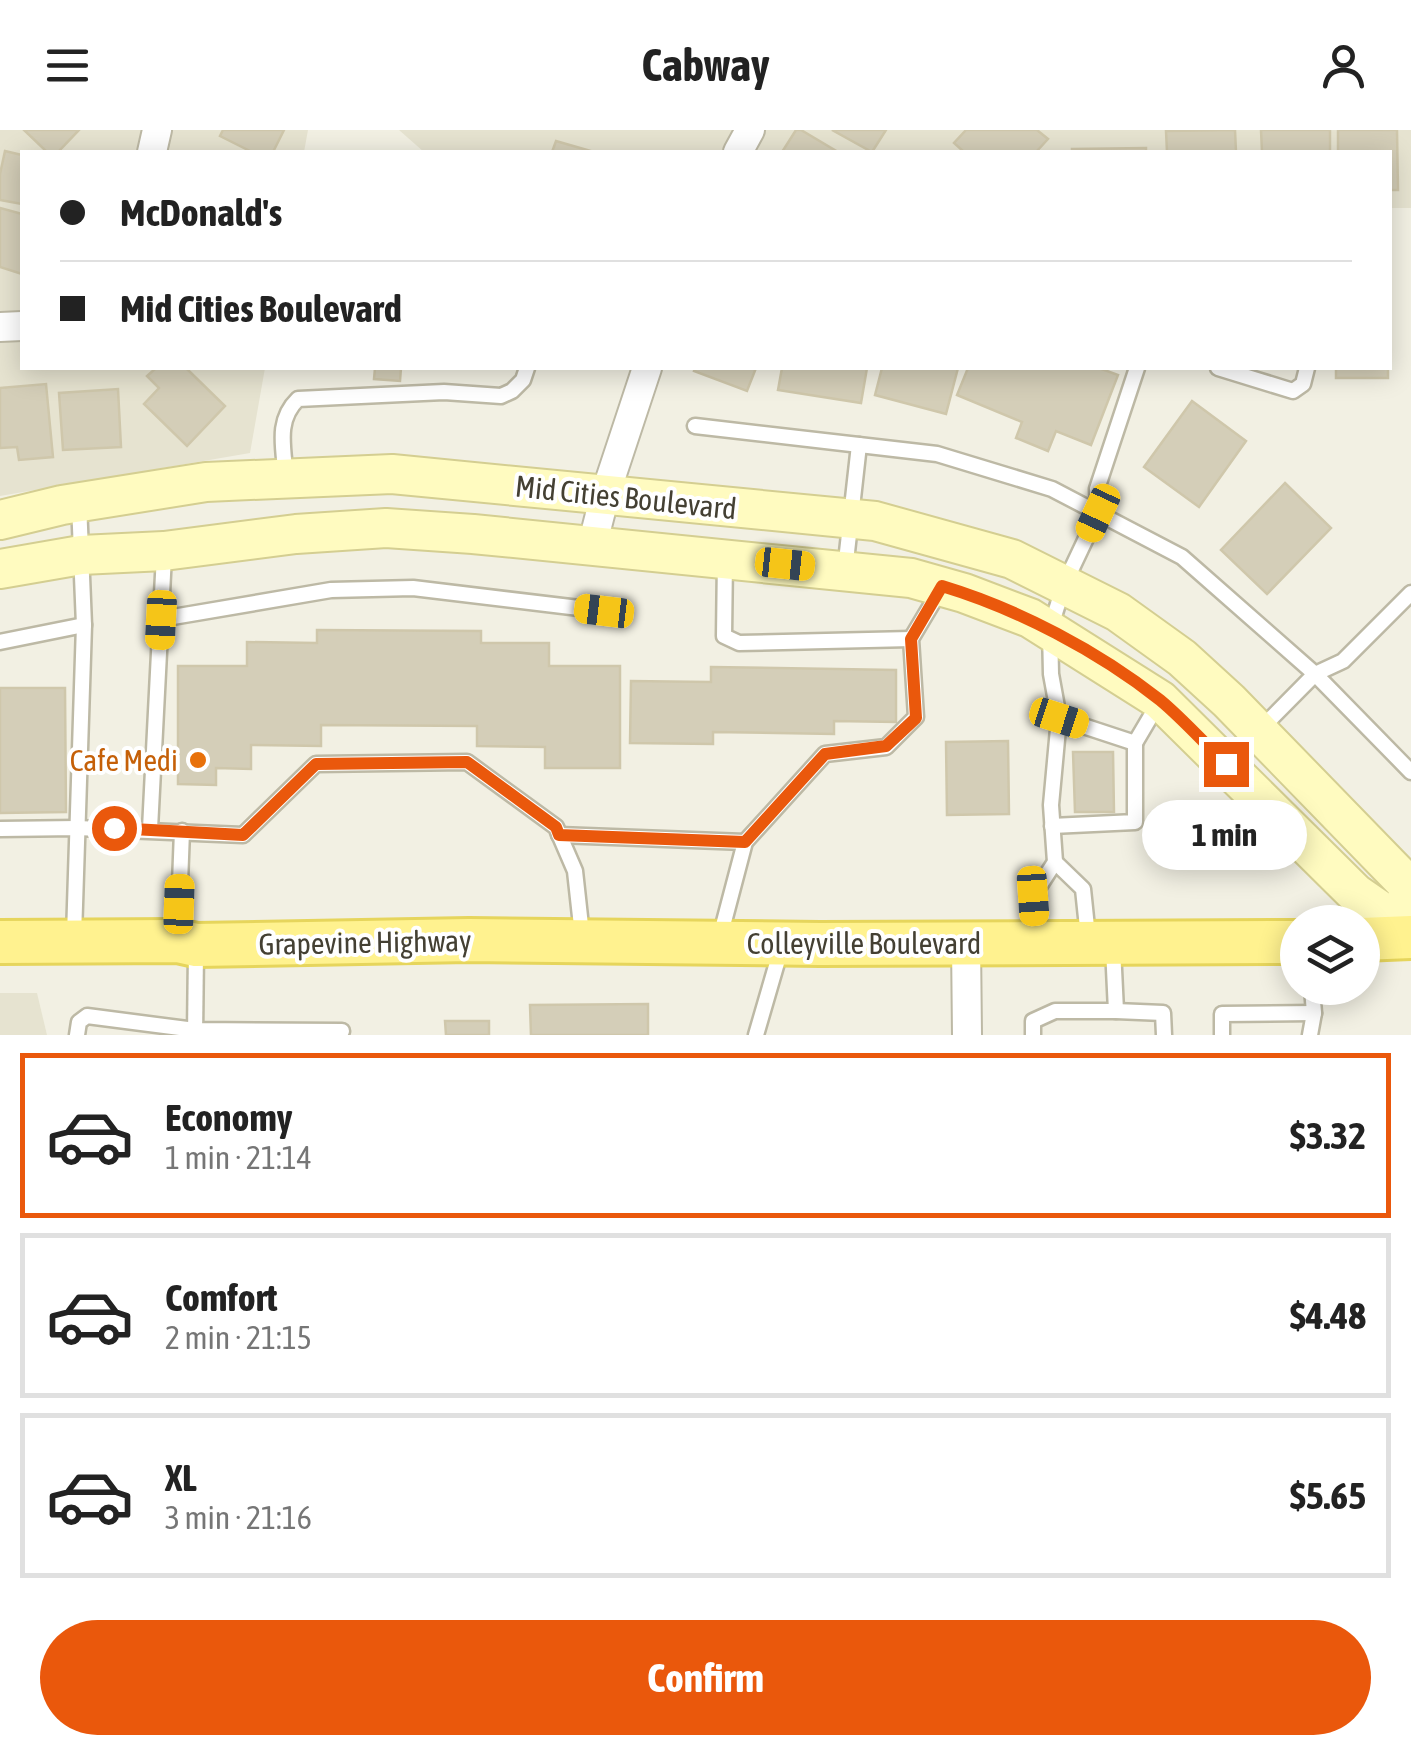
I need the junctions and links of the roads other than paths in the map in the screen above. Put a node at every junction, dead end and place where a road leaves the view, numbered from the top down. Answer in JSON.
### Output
{"nodes":[{"id":1,"x":526,"y":370,"type":"edge"},
{"id":2,"x":646,"y":370,"type":"edge"},
{"id":3,"x":1137,"y":370,"type":"edge"},
{"id":4,"x":1225,"y":370,"type":"edge"},
{"id":5,"x":1307,"y":370,"type":"edge"},
{"id":6,"x":695,"y":426,"type":"dead end"},
{"id":7,"x":859,"y":445,"type":"junction"},
{"id":8,"x":286,"y":479,"type":"junction"},
{"id":9,"x":605,"y":494,"type":"junction"},
{"id":10,"x":79,"y":502,"type":"junction"},
{"id":11,"x":1098,"y":513,"type":"junction"},
{"id":12,"x":848,"y":518,"type":"junction"},
{"id":13,"x":0,"y":520,"type":"edge"},
{"id":14,"x":592,"y":546,"type":"junction"},
{"id":15,"x":164,"y":551,"type":"junction"},
{"id":16,"x":81,"y":556,"type":"junction"},
{"id":17,"x":725,"y":558,"type":"junction"},
{"id":18,"x":0,"y":569,"type":"edge"},
{"id":19,"x":845,"y":571,"type":"junction"},
{"id":20,"x":942,"y":586,"type":"junction"},
{"id":21,"x":1064,"y":586,"type":"junction"},
{"id":22,"x":1411,"y":594,"type":"edge"},
{"id":23,"x":604,"y":611,"type":"dead end"},
{"id":24,"x":161,"y":620,"type":"junction"},
{"id":25,"x":84,"y":626,"type":"junction"},
{"id":26,"x":1050,"y":629,"type":"junction"},
{"id":27,"x":911,"y":639,"type":"junction"},
{"id":28,"x":0,"y":642,"type":"edge"},
{"id":29,"x":1315,"y":674,"type":"junction"},
{"id":30,"x":1160,"y":700,"type":"junction"},
{"id":31,"x":1059,"y":718,"type":"junction"},
{"id":32,"x":1258,"y":731,"type":"junction"},
{"id":33,"x":1134,"y":743,"type":"junction"},
{"id":34,"x":1226,"y":764,"type":"junction"},
{"id":35,"x":1411,"y":772,"type":"edge"},
{"id":36,"x":1052,"y":826,"type":"junction"},
{"id":37,"x":78,"y":828,"type":"junction"},
{"id":38,"x":0,"y":829,"type":"edge"},
{"id":39,"x":150,"y":829,"type":"junction"},
{"id":40,"x":182,"y":831,"type":"junction"},
{"id":41,"x":559,"y":835,"type":"junction"},
{"id":42,"x":745,"y":842,"type":"junction"},
{"id":43,"x":1055,"y":862,"type":"junction"},
{"id":44,"x":1411,"y":905,"type":"edge"},
{"id":45,"x":1411,"y":934,"type":"edge"},
{"id":46,"x":1380,"y":937,"type":"edge"},
{"id":47,"x":583,"y":941,"type":"junction"},
{"id":48,"x":0,"y":942,"type":"edge"},
{"id":49,"x":74,"y":942,"type":"junction"},
{"id":50,"x":724,"y":942,"type":"junction"},
{"id":51,"x":1101,"y":942,"type":"junction"},
{"id":52,"x":1280,"y":942,"type":"edge"},
{"id":53,"x":187,"y":943,"type":"junction"},
{"id":54,"x":966,"y":943,"type":"junction"},
{"id":55,"x":1036,"y":943,"type":"junction"},
{"id":56,"x":782,"y":944,"type":"junction"},
{"id":57,"x":1313,"y":1005,"type":"edge"},
{"id":58,"x":1116,"y":1011,"type":"junction"},
{"id":59,"x":1314,"y":1013,"type":"junction"},
{"id":60,"x":126,"y":1028,"type":"edge"},
{"id":61,"x":342,"y":1031,"type":"dead end"},
{"id":62,"x":247,"y":1032,"type":"edge"},
{"id":63,"x":195,"y":1033,"type":"edge"},
{"id":64,"x":297,"y":1033,"type":"edge"},
{"id":65,"x":78,"y":1035,"type":"edge"},
{"id":66,"x":756,"y":1035,"type":"edge"},
{"id":67,"x":967,"y":1035,"type":"edge"},
{"id":68,"x":1033,"y":1035,"type":"edge"},
{"id":69,"x":1164,"y":1035,"type":"edge"},
{"id":70,"x":1222,"y":1035,"type":"edge"},
{"id":71,"x":1310,"y":1035,"type":"edge"}],
"edges":[{"from":1,"to":8,"type":"lane"},
{"from":2,"to":9,"type":"street"},
{"from":3,"to":11,"type":"lane"},
{"from":4,"to":5,"type":"lane"},
{"from":6,"to":7,"type":"lane"},
{"from":7,"to":11,"type":"lane"},
{"from":7,"to":12,"type":"lane"},
{"from":8,"to":9,"type":"main road","name":"Mid Cities Boulevard"},
{"from":8,"to":10,"type":"main road","name":"Mid Cities Boulevard"},
{"from":9,"to":12,"type":"main road","name":"Mid Cities Boulevard"},
{"from":9,"to":14,"type":"street"},
{"from":10,"to":13,"type":"main road","name":"Mid Cities Boulevard"},
{"from":10,"to":16,"type":"lane"},
{"from":11,"to":21,"type":"lane"},
{"from":11,"to":29,"type":"lane"},
{"from":12,"to":19,"type":"lane"},
{"from":12,"to":21,"type":"main road","name":"Mid Cities Boulevard"},
{"from":14,"to":15,"type":"main road","name":"Mid Cities Boulevard"},
{"from":14,"to":17,"type":"main road","name":"Mid Cities Boulevard"},
{"from":15,"to":16,"type":"main road","name":"Mid Cities Boulevard"},
{"from":15,"to":24,"type":"lane"},
{"from":16,"to":18,"type":"main road","name":"Mid Cities Boulevard"},
{"from":16,"to":25,"type":"lane"},
{"from":17,"to":19,"type":"main road","name":"Mid Cities Boulevard"},
{"from":17,"to":27,"type":"lane"},
{"from":19,"to":20,"type":"main road","name":"Mid Cities Boulevard"},
{"from":20,"to":26,"type":"main road","name":"Mid Cities Boulevard"},
{"from":20,"to":27,"type":"lane"},
{"from":21,"to":26,"type":"lane"},
{"from":21,"to":32,"type":"main road","name":"Mid Cities Boulevard"},
{"from":22,"to":29,"type":"lane"},
{"from":23,"to":24,"type":"lane"},
{"from":24,"to":39,"type":"lane"},
{"from":25,"to":28,"type":"lane"},
{"from":25,"to":37,"type":"lane"},
{"from":26,"to":30,"type":"main road","name":"Mid Cities Boulevard"},
{"from":26,"to":31,"type":"lane"},
{"from":27,"to":42,"type":"lane"},
{"from":29,"to":32,"type":"lane"},
{"from":29,"to":35,"type":"lane"},
{"from":30,"to":33,"type":"lane"},
{"from":30,"to":34,"type":"main road","name":"Mid Cities Boulevard"},
{"from":31,"to":33,"type":"lane"},
{"from":31,"to":36,"type":"lane"},
{"from":32,"to":34,"type":"lane"},
{"from":32,"to":44,"type":"main road","name":"Mid Cities Boulevard"},
{"from":33,"to":36,"type":"lane"},
{"from":34,"to":45,"type":"main road","name":"Mid Cities Boulevard"},
{"from":36,"to":43,"type":"lane"},
{"from":37,"to":38,"type":"lane"},
{"from":37,"to":39,"type":"lane"},
{"from":37,"to":49,"type":"lane"},
{"from":39,"to":40,"type":"lane"},
{"from":40,"to":41,"type":"lane"},
{"from":40,"to":53,"type":"lane"},
{"from":41,"to":42,"type":"lane"},
{"from":41,"to":47,"type":"lane"},
{"from":42,"to":50,"type":"lane"},
{"from":43,"to":51,"type":"lane"},
{"from":43,"to":55,"type":"lane"},
{"from":45,"to":46,"type":"main road"},
{"from":47,"to":50,"type":"main road","name":"Grapevine Highway"},
{"from":47,"to":53,"type":"main road","name":"Grapevine Highway"},
{"from":48,"to":49,"type":"main road","name":"Grapevine Highway"},
{"from":49,"to":53,"type":"main road","name":"Grapevine Highway"},
{"from":50,"to":56,"type":"main road","name":"Colleyville Boulevard"},
{"from":51,"to":52,"type":"main road","name":"Colleyville Boulevard"},
{"from":51,"to":55,"type":"main road","name":"Colleyville Boulevard"},
{"from":51,"to":58,"type":"lane"},
{"from":53,"to":63,"type":"lane"},
{"from":54,"to":55,"type":"main road","name":"Colleyville Boulevard"},
{"from":54,"to":56,"type":"main road","name":"Colleyville Boulevard"},
{"from":54,"to":67,"type":"street"},
{"from":56,"to":66,"type":"lane"},
{"from":57,"to":59,"type":"lane"},
{"from":58,"to":68,"type":"lane"},
{"from":58,"to":69,"type":"lane"},
{"from":59,"to":70,"type":"lane"},
{"from":59,"to":71,"type":"lane"},
{"from":60,"to":63,"type":"lane"},
{"from":60,"to":65,"type":"lane"},
{"from":61,"to":64,"type":"lane"},
{"from":62,"to":63,"type":"lane"},
{"from":62,"to":64,"type":"lane"}]}
